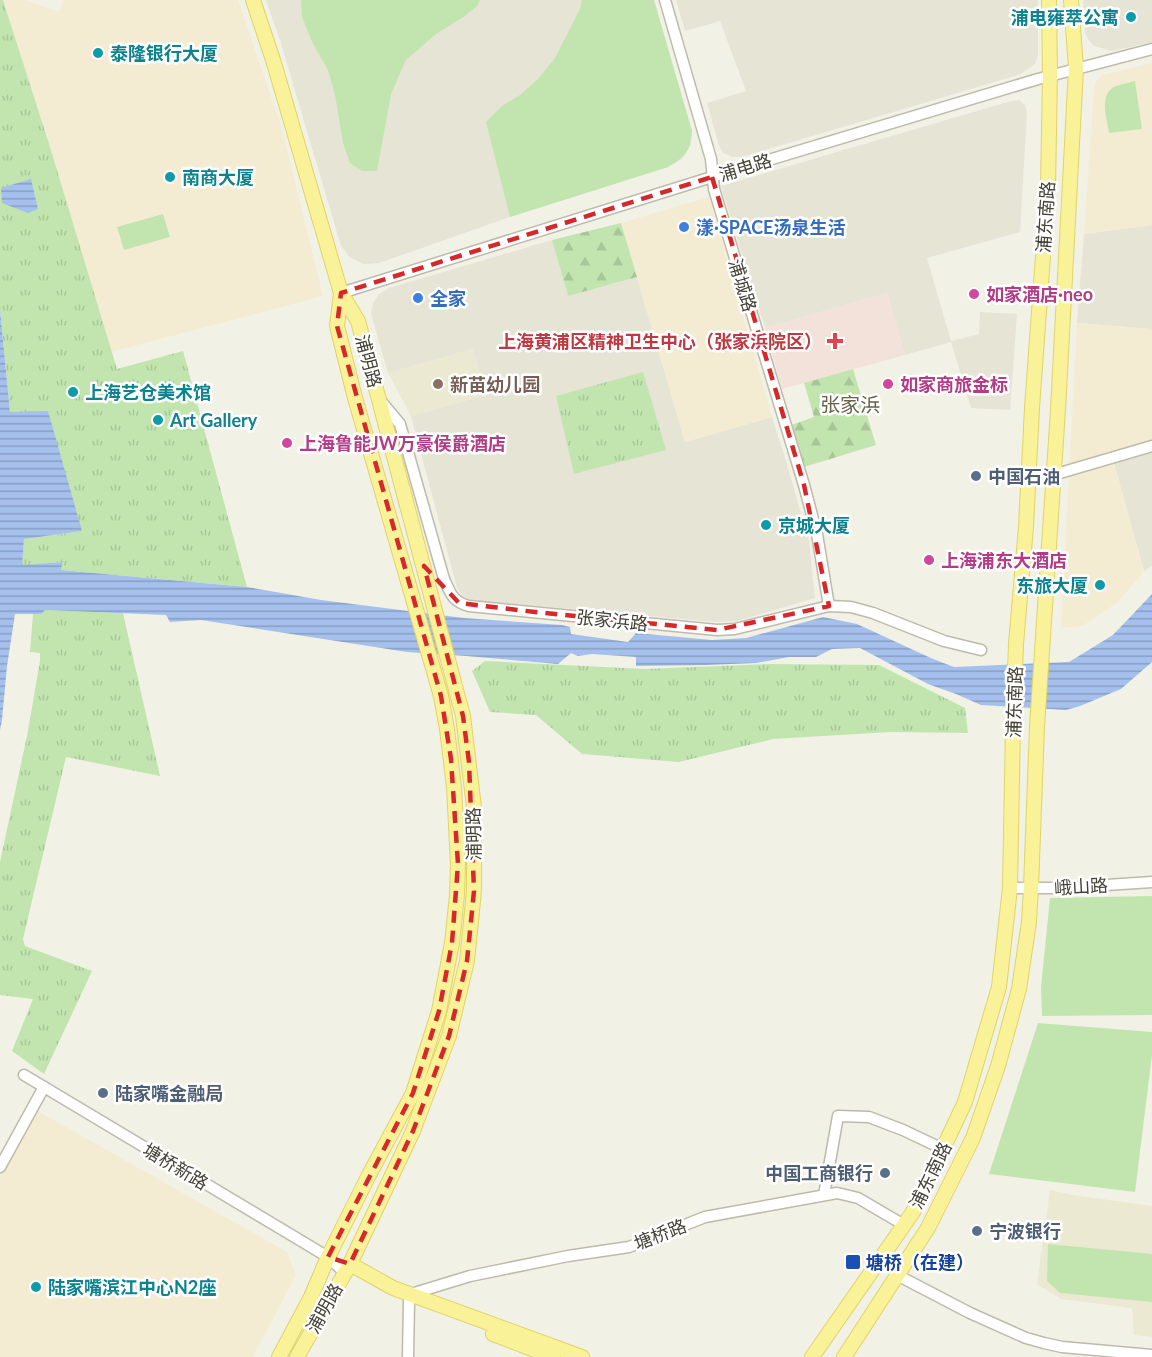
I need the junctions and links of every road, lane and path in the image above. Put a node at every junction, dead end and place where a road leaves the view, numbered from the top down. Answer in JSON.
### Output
{"nodes":[{"id":1,"x":253,"y":0,"type":"edge"},
{"id":2,"x":665,"y":0,"type":"edge"},
{"id":3,"x":1049,"y":0,"type":"edge"},
{"id":4,"x":1071,"y":0,"type":"edge"},
{"id":5,"x":1152,"y":49,"type":"edge"},
{"id":6,"x":1076,"y":68,"type":"junction"},
{"id":7,"x":1050,"y":75,"type":"junction"},
{"id":8,"x":712,"y":177,"type":"junction"},
{"id":9,"x":341,"y":293,"type":"junction"},
{"id":10,"x":378,"y":397,"type":"junction"},
{"id":11,"x":1152,"y":446,"type":"edge"},
{"id":12,"x":1053,"y":475,"type":"junction"},
{"id":13,"x":829,"y":606,"type":"junction"},
{"id":14,"x":981,"y":650,"type":"dead end"},
{"id":15,"x":1152,"y":882,"type":"edge"},
{"id":16,"x":1010,"y":888,"type":"junction"},
{"id":17,"x":1031,"y":888,"type":"junction"},
{"id":18,"x":24,"y":1075,"type":"dead end"},
{"id":19,"x":44,"y":1087,"type":"junction"},
{"id":20,"x":943,"y":1149,"type":"junction"},
{"id":21,"x":0,"y":1167,"type":"edge"},
{"id":22,"x":824,"y":1196,"type":"junction"},
{"id":23,"x":904,"y":1225,"type":"junction"},
{"id":24,"x":328,"y":1257,"type":"junction"},
{"id":25,"x":347,"y":1268,"type":"junction"},
{"id":26,"x":897,"y":1275,"type":"junction"},
{"id":27,"x":410,"y":1298,"type":"junction"},
{"id":28,"x":1152,"y":1355,"type":"edge"},
{"id":29,"x":279,"y":1357,"type":"edge"},
{"id":30,"x":297,"y":1357,"type":"edge"},
{"id":31,"x":408,"y":1357,"type":"edge"},
{"id":32,"x":553,"y":1357,"type":"edge"},
{"id":33,"x":582,"y":1357,"type":"edge"},
{"id":34,"x":812,"y":1357,"type":"edge"},
{"id":35,"x":844,"y":1357,"type":"edge"}],
"edges":[{"from":1,"to":9,"type":"main road","name":"浦明路"},
{"from":2,"to":8,"type":"street","name":"浦城路"},
{"from":3,"to":7,"type":"main road","name":"浦东南路"},
{"from":4,"to":6,"type":"main road","name":"浦东南路"},
{"from":5,"to":6,"type":"street","name":"浦电路"},
{"from":6,"to":7,"type":"street","name":"浦电路"},
{"from":6,"to":12,"type":"main road","name":"浦东南路"},
{"from":7,"to":8,"type":"street","name":"浦电路"},
{"from":7,"to":16,"type":"main road","name":"浦东南路"},
{"from":8,"to":9,"type":"street","name":"浦电路"},
{"from":8,"to":13,"type":"street","name":"浦城路"},
{"from":9,"to":10,"type":"main road","name":"浦明路"},
{"from":9,"to":24,"type":"main road","name":"浦明路"},
{"from":10,"to":13,"type":"street","name":"张家浜路"},
{"from":10,"to":25,"type":"main road","name":"浦明路"},
{"from":11,"to":12,"type":"street"},
{"from":12,"to":17,"type":"main road","name":"浦东南路"},
{"from":13,"to":14,"type":"street","name":"张家浜路"},
{"from":15,"to":17,"type":"street","name":"峨山路"},
{"from":16,"to":17,"type":"street","name":"峨山路"},
{"from":16,"to":20,"type":"main road","name":"浦东南路"},
{"from":17,"to":26,"type":"main road","name":"浦东南路"},
{"from":18,"to":19,"type":"street","name":"塘桥新路"},
{"from":19,"to":21,"type":"street"},
{"from":19,"to":24,"type":"street","name":"塘桥新路"},
{"from":20,"to":22,"type":"street"},
{"from":20,"to":23,"type":"main road","name":"浦东南路"},
{"from":22,"to":23,"type":"street","name":"塘桥路"},
{"from":22,"to":27,"type":"street","name":"塘桥路"},
{"from":23,"to":34,"type":"main road","name":"浦东南路"},
{"from":24,"to":25,"type":"street","name":"塘桥新路"},
{"from":24,"to":29,"type":"main road","name":"浦明路"},
{"from":25,"to":27,"type":"main road","name":"塘桥新路"},
{"from":25,"to":30,"type":"main road","name":"浦明路"},
{"from":26,"to":28,"type":"street"},
{"from":26,"to":35,"type":"main road","name":"浦东南路"},
{"from":27,"to":31,"type":"street"},
{"from":27,"to":32,"type":"main road","name":"塘桥新路"},
{"from":27,"to":33,"type":"main road","name":"塘桥新路"}]}
